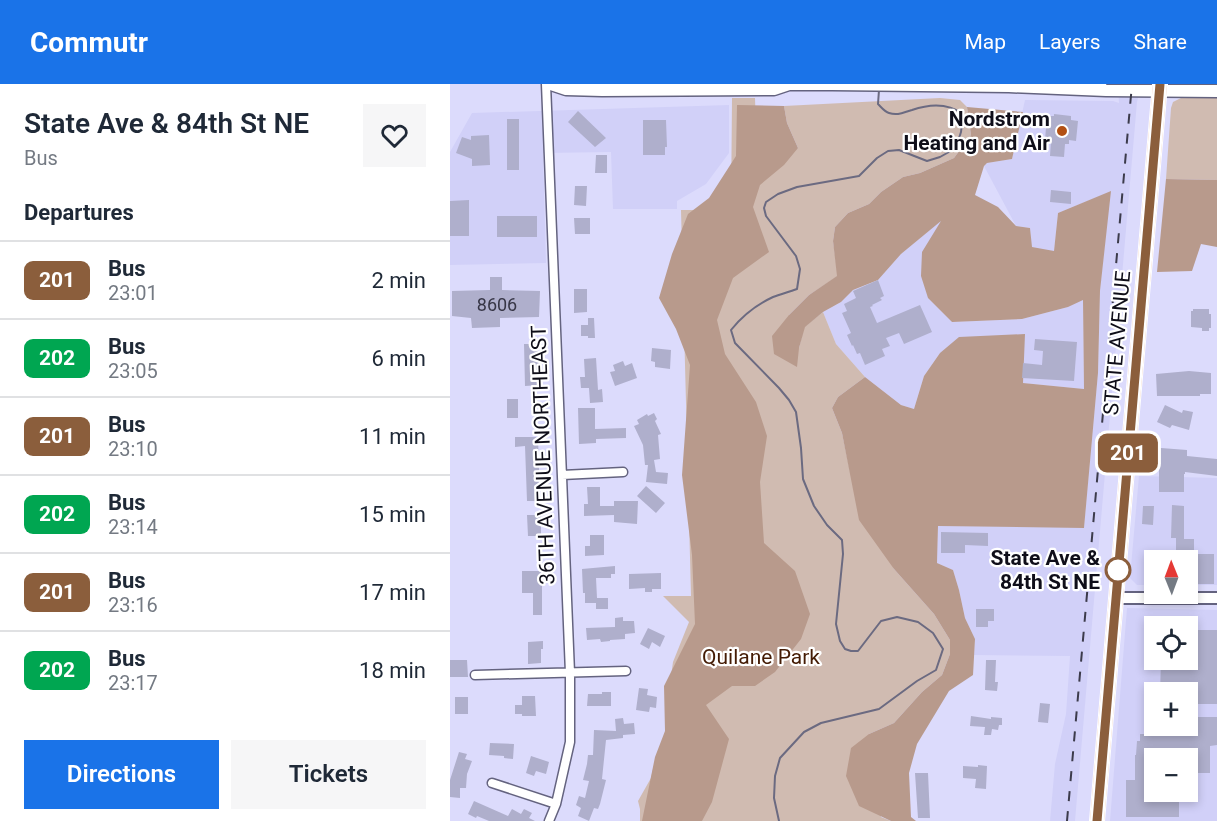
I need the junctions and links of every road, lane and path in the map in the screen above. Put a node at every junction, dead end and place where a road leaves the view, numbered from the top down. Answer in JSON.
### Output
{"nodes":[{"id":1,"x":546,"y":84,"type":"edge"},
{"id":2,"x":551,"y":84,"type":"edge"},
{"id":3,"x":789,"y":84,"type":"edge"},
{"id":4,"x":832,"y":84,"type":"edge"},
{"id":5,"x":649,"y":86,"type":"edge"},
{"id":6,"x":709,"y":87,"type":"edge"},
{"id":7,"x":1159,"y":87,"type":"edge"},
{"id":8,"x":1217,"y":91,"type":"edge"},
{"id":9,"x":624,"y":472,"type":"dead end"},
{"id":10,"x":562,"y":475,"type":"junction"},
{"id":11,"x":1116,"y":598,"type":"junction"},
{"id":12,"x":1217,"y":598,"type":"edge"},
{"id":13,"x":627,"y":671,"type":"dead end"},
{"id":14,"x":570,"y":673,"type":"junction"},
{"id":15,"x":476,"y":675,"type":"dead end"},
{"id":16,"x":492,"y":783,"type":"dead end"},
{"id":17,"x":556,"y":804,"type":"junction"},
{"id":18,"x":549,"y":821,"type":"edge"},
{"id":19,"x":1097,"y":821,"type":"edge"}],
"edges":[{"from":1,"to":10,"type":"street","name":"36TH AVENUE NORTHEAST"},
{"from":2,"to":5,"type":"main road"},
{"from":3,"to":4,"type":"main road"},
{"from":3,"to":6,"type":"main road"},
{"from":4,"to":7,"type":"main road"},
{"from":5,"to":6,"type":"main road"},
{"from":7,"to":8,"type":"main road"},
{"from":7,"to":11,"type":"main road","name":"STATE AVENUE"},
{"from":9,"to":10,"type":"street"},
{"from":10,"to":14,"type":"street","name":"36TH AVENUE NORTHEAST"},
{"from":11,"to":12,"type":"street"},
{"from":11,"to":19,"type":"main road","name":"STATE AVENUE"},
{"from":13,"to":14,"type":"street"},
{"from":14,"to":15,"type":"street"},
{"from":14,"to":17,"type":"street","name":"36TH AVENUE NORTHEAST"},
{"from":16,"to":17,"type":"street"},
{"from":17,"to":18,"type":"street","name":"36TH AVENUE NORTHEAST"}]}
